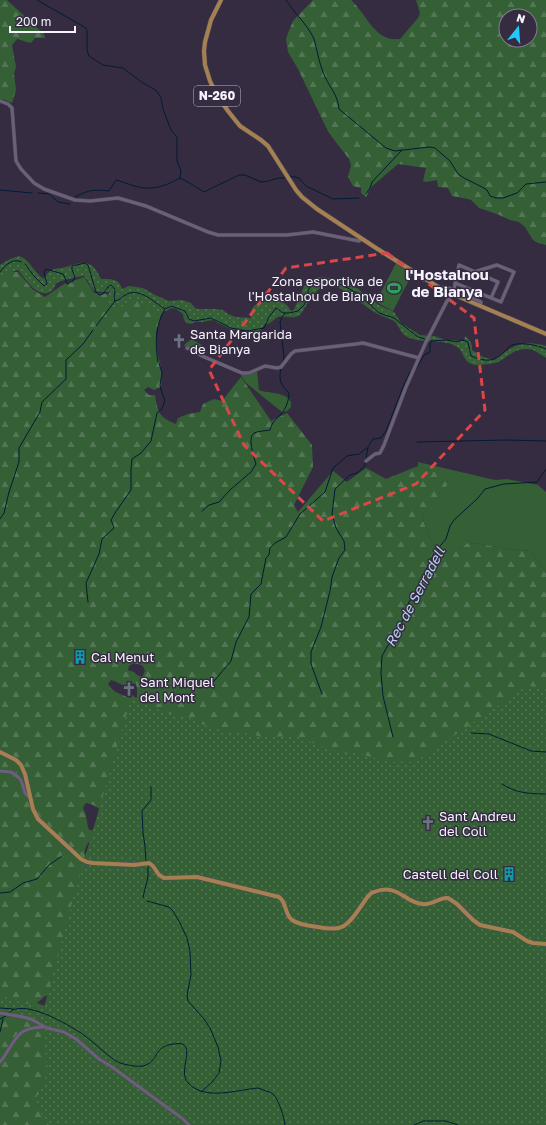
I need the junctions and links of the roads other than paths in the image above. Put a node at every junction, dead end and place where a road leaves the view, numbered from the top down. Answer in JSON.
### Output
{"nodes":[{"id":1,"x":221,"y":0,"type":"edge"},
{"id":2,"x":0,"y":101,"type":"edge"},
{"id":3,"x":362,"y":238,"type":"junction"},
{"id":4,"x":474,"y":272,"type":"junction"},
{"id":5,"x":452,"y":291,"type":"junction"},
{"id":6,"x":491,"y":298,"type":"junction"},
{"id":7,"x":546,"y":334,"type":"edge"},
{"id":8,"x":187,"y":348,"type":"dead end"},
{"id":9,"x":419,"y":358,"type":"junction"},
{"id":10,"x":366,"y":461,"type":"dead end"},
{"id":11,"x":0,"y":752,"type":"edge"},
{"id":12,"x":0,"y":771,"type":"edge"},
{"id":13,"x":30,"y":798,"type":"junction"},
{"id":14,"x":546,"y":944,"type":"edge"},
{"id":15,"x":2,"y":1013,"type":"edge"},
{"id":16,"x":44,"y":1027,"type":"junction"},
{"id":17,"x":0,"y":1062,"type":"edge"},
{"id":18,"x":189,"y":1125,"type":"edge"}],
"edges":[{"from":1,"to":3,"type":"main road","number":"N-260"},
{"from":2,"to":3,"type":"street"},
{"from":3,"to":5,"type":"main road","number":"N-260"},
{"from":4,"to":5,"type":"street"},
{"from":4,"to":6,"type":"street"},
{"from":4,"to":6,"type":"street"},
{"from":5,"to":6,"type":"street"},
{"from":5,"to":7,"type":"main road","number":"N-260"},
{"from":5,"to":9,"type":"street"},
{"from":8,"to":9,"type":"street"},
{"from":9,"to":10,"type":"street"},
{"from":11,"to":13,"type":"main road"},
{"from":12,"to":13,"type":"street"},
{"from":13,"to":14,"type":"main road"},
{"from":15,"to":16,"type":"street"},
{"from":16,"to":17,"type":"street"},
{"from":16,"to":18,"type":"street"}]}
